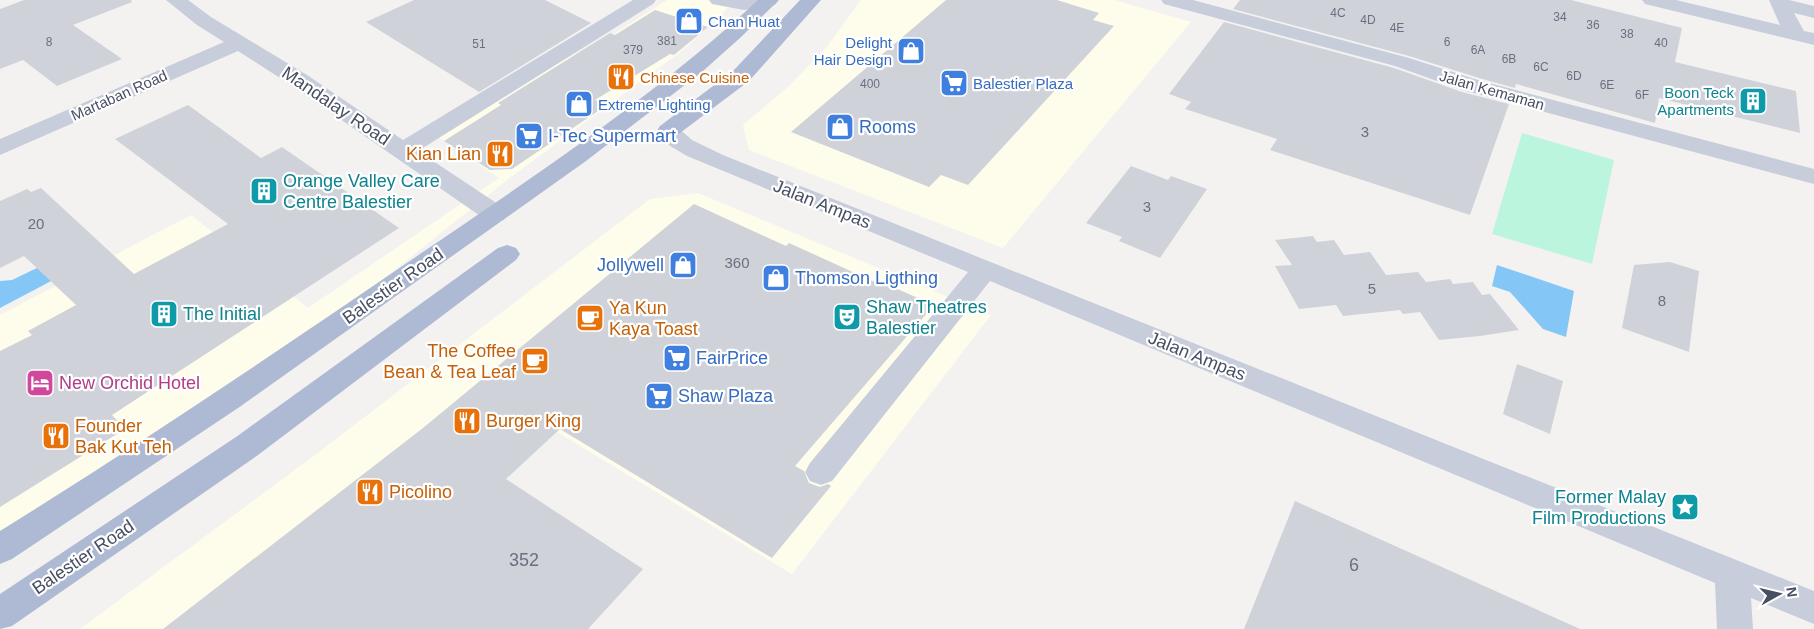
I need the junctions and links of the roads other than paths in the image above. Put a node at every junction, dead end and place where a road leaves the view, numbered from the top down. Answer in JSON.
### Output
{"nodes":[{"id":1,"x":176,"y":0,"type":"edge"},
{"id":2,"x":646,"y":0,"type":"edge"},
{"id":3,"x":719,"y":0,"type":"edge"},
{"id":4,"x":768,"y":0,"type":"edge"},
{"id":5,"x":811,"y":0,"type":"edge"},
{"id":6,"x":1171,"y":0,"type":"edge"},
{"id":7,"x":1652,"y":0,"type":"edge"},
{"id":8,"x":1780,"y":2,"type":"edge"},
{"id":9,"x":1814,"y":12,"type":"edge"},
{"id":10,"x":1806,"y":37,"type":"edge"},
{"id":11,"x":240,"y":43,"type":"junction"},
{"id":12,"x":668,"y":131,"type":"joint"},
{"id":13,"x":0,"y":148,"type":"edge"},
{"id":14,"x":403,"y":150,"type":"junction"},
{"id":15,"x":1814,"y":177,"type":"edge"},
{"id":16,"x":495,"y":214,"type":"junction"},
{"id":17,"x":506,"y":254,"type":"dead end"},
{"id":18,"x":984,"y":270,"type":"junction"},
{"id":19,"x":821,"y":472,"type":"dead end"},
{"id":20,"x":0,"y":549,"type":"edge"},
{"id":21,"x":1732,"y":574,"type":"junction"},
{"id":22,"x":1814,"y":608,"type":"edge"},
{"id":23,"x":0,"y":614,"type":"edge"},
{"id":24,"x":1735,"y":629,"type":"edge"}],
"edges":[{"from":1,"to":11,"type":"street","name":"Mandalay Road"},
{"from":2,"to":14,"type":"street"},
{"from":3,"to":4,"type":"street"},
{"from":4,"to":16,"type":"main road","name":"Balestier Road"},
{"from":5,"to":12,"type":"main road"},
{"from":6,"to":15,"type":"street","name":"Jalan Kemaman"},
{"from":7,"to":10,"type":"street"},
{"from":8,"to":9,"type":"street"},
{"from":8,"to":10,"type":"street"},
{"from":11,"to":13,"type":"street","name":"Martaban Road"},
{"from":11,"to":14,"type":"street","name":"Mandalay Road"},
{"from":12,"to":18,"type":"street","name":"Jalan Ampas"},
{"from":14,"to":16,"type":"street","name":"Mandalay Road"},
{"from":16,"to":20,"type":"main road","name":"Balestier Road"},
{"from":17,"to":23,"type":"main road","name":"Balestier Road"},
{"from":18,"to":19,"type":"street"},
{"from":18,"to":21,"type":"street","name":"Jalan Ampas"},
{"from":21,"to":22,"type":"street","name":"Jalan Ampas"},
{"from":21,"to":24,"type":"street"}]}
